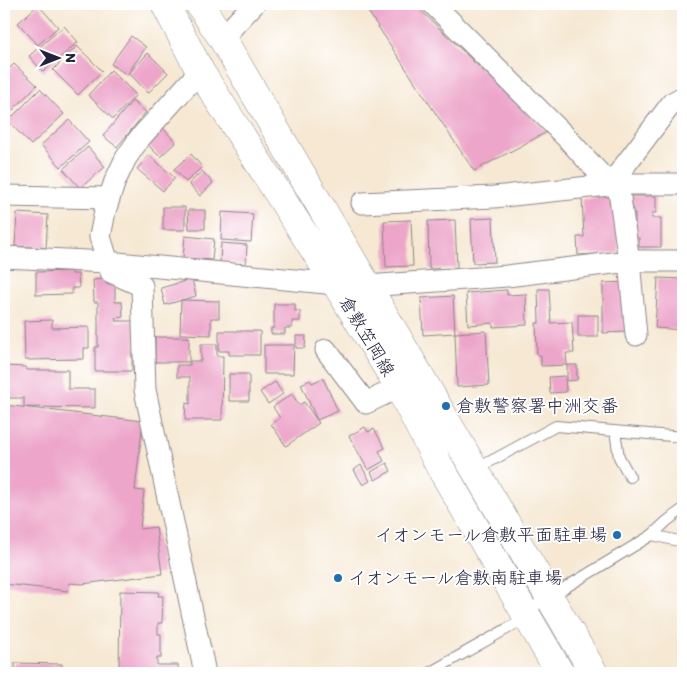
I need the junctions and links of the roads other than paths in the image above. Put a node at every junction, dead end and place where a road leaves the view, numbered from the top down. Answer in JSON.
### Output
{"nodes":[{"id":1,"x":165,"y":4,"type":"edge"},
{"id":2,"x":199,"y":4,"type":"edge"},
{"id":3,"x":254,"y":4,"type":"edge"},
{"id":4,"x":433,"y":4,"type":"edge"},
{"id":5,"x":222,"y":38,"type":"junction"},
{"id":6,"x":200,"y":71,"type":"junction"},
{"id":7,"x":683,"y":97,"type":"edge"},
{"id":8,"x":683,"y":184,"type":"edge"},
{"id":9,"x":614,"y":185,"type":"junction"},
{"id":10,"x":4,"y":196,"type":"edge"},
{"id":11,"x":109,"y":198,"type":"junction"},
{"id":12,"x":362,"y":203,"type":"dead end"},
{"id":13,"x":4,"y":257,"type":"edge"},
{"id":14,"x":629,"y":261,"type":"junction"},
{"id":15,"x":683,"y":261,"type":"edge"},
{"id":16,"x":107,"y":262,"type":"junction"},
{"id":17,"x":336,"y":284,"type":"junction"},
{"id":18,"x":367,"y":286,"type":"junction"},
{"id":19,"x":636,"y":335,"type":"dead end"},
{"id":20,"x":326,"y":350,"type":"dead end"},
{"id":21,"x":399,"y":387,"type":"junction"},
{"id":22,"x":615,"y":431,"type":"junction"},
{"id":23,"x":683,"y":437,"type":"edge"},
{"id":24,"x":475,"y":470,"type":"junction"},
{"id":25,"x":630,"y":477,"type":"dead end"},
{"id":26,"x":683,"y":510,"type":"edge"},
{"id":27,"x":652,"y":535,"type":"junction"},
{"id":28,"x":683,"y":542,"type":"edge"},
{"id":29,"x":549,"y":598,"type":"junction"},
{"id":30,"x":526,"y":615,"type":"junction"},
{"id":31,"x":205,"y":673,"type":"edge"},
{"id":32,"x":429,"y":673,"type":"edge"},
{"id":33,"x":560,"y":673,"type":"edge"},
{"id":34,"x":594,"y":673,"type":"edge"}],
"edges":[{"from":1,"to":6,"type":"main road","name":"倉敷笠岡線"},
{"from":2,"to":5,"type":"main road","name":"倉敷笠岡線"},
{"from":3,"to":5,"type":"street"},
{"from":4,"to":9,"type":"street"},
{"from":5,"to":18,"type":"main road","name":"倉敷笠岡線"},
{"from":6,"to":11,"type":"street"},
{"from":6,"to":17,"type":"main road","name":"倉敷笠岡線"},
{"from":7,"to":9,"type":"street"},
{"from":8,"to":9,"type":"street"},
{"from":9,"to":12,"type":"street"},
{"from":9,"to":14,"type":"street"},
{"from":10,"to":11,"type":"street"},
{"from":11,"to":16,"type":"street"},
{"from":13,"to":16,"type":"street"},
{"from":14,"to":15,"type":"street"},
{"from":14,"to":18,"type":"street"},
{"from":14,"to":19,"type":"street"},
{"from":16,"to":17,"type":"street"},
{"from":16,"to":31,"type":"street"},
{"from":17,"to":18,"type":"street"},
{"from":17,"to":21,"type":"main road","name":"倉敷笠岡線"},
{"from":18,"to":24,"type":"main road","name":"倉敷笠岡線"},
{"from":20,"to":21,"type":"street"},
{"from":21,"to":30,"type":"main road","name":"倉敷笠岡線"},
{"from":22,"to":23,"type":"lane"},
{"from":22,"to":24,"type":"lane"},
{"from":22,"to":25,"type":"lane"},
{"from":24,"to":29,"type":"main road","name":"倉敷笠岡線"},
{"from":26,"to":27,"type":"lane"},
{"from":27,"to":28,"type":"lane"},
{"from":27,"to":29,"type":"lane"},
{"from":29,"to":30,"type":"lane"},
{"from":29,"to":34,"type":"main road","name":"倉敷笠岡線"},
{"from":30,"to":32,"type":"lane"},
{"from":30,"to":33,"type":"main road","name":"倉敷笠岡線"}]}
